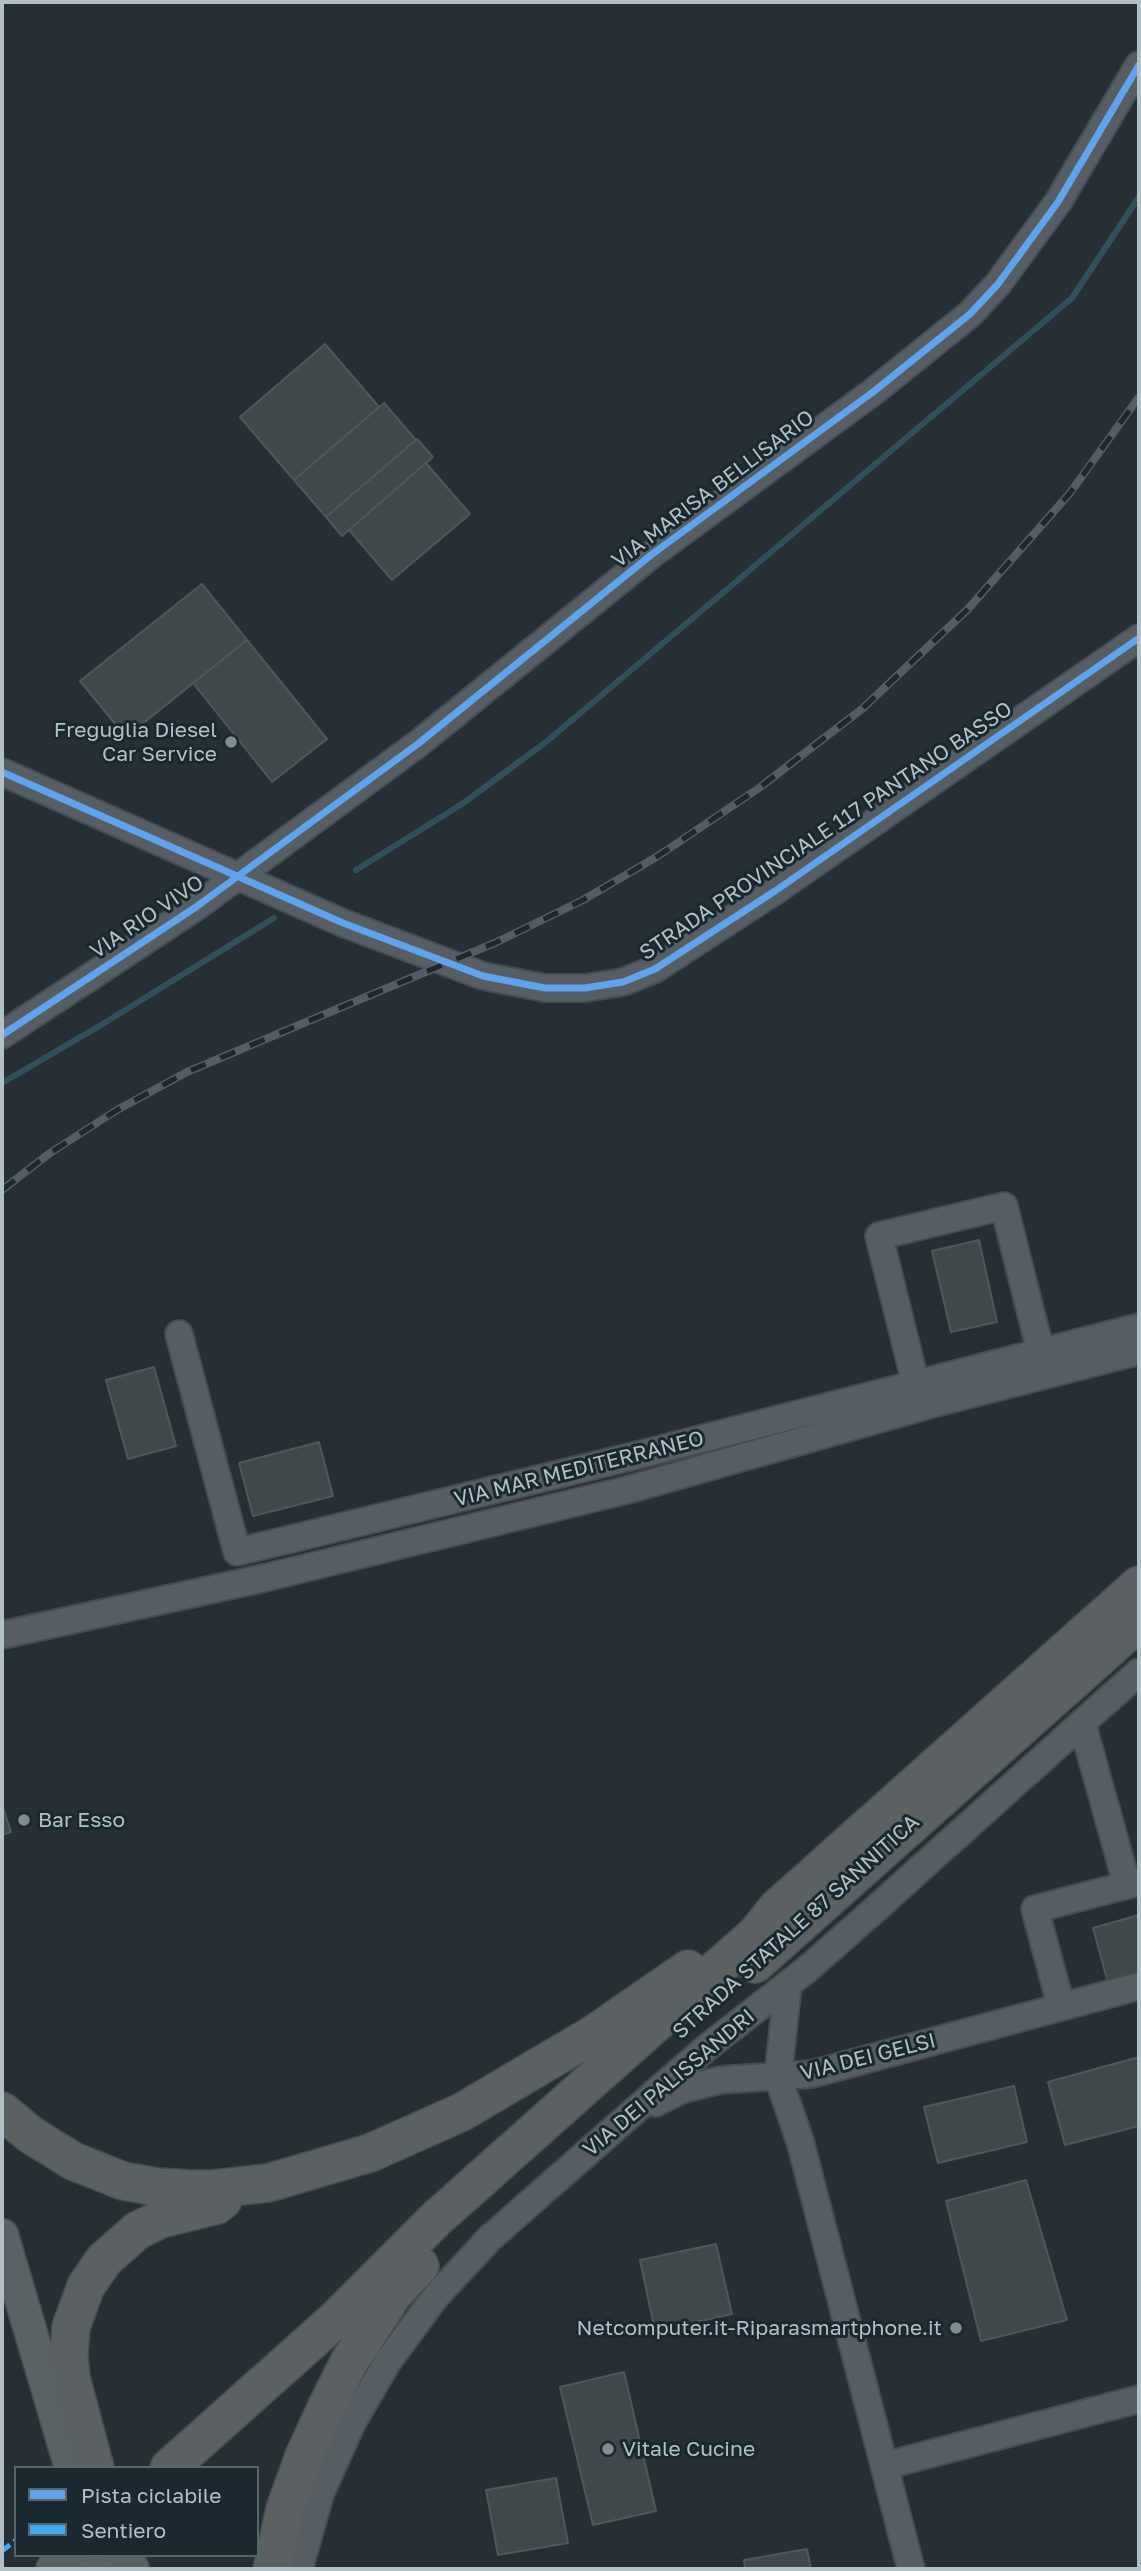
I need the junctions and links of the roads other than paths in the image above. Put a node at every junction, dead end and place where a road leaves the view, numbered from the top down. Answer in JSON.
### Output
{"nodes":[{"id":1,"x":1139,"y":65,"type":"edge"},
{"id":2,"x":1139,"y":638,"type":"edge"},
{"id":3,"x":2,"y":772,"type":"edge"},
{"id":4,"x":236,"y":876,"type":"junction"},
{"id":5,"x":2,"y":1035,"type":"edge"},
{"id":6,"x":1139,"y":1327,"type":"edge"},
{"id":7,"x":179,"y":1334,"type":"dead end"},
{"id":8,"x":1139,"y":1351,"type":"edge"},
{"id":9,"x":1041,"y":1353,"type":"junction"},
{"id":10,"x":916,"y":1385,"type":"junction"},
{"id":11,"x":1139,"y":1585,"type":"edge"},
{"id":12,"x":1139,"y":1622,"type":"edge"},
{"id":13,"x":2,"y":1635,"type":"edge"},
{"id":14,"x":1139,"y":1672,"type":"edge"},
{"id":15,"x":1082,"y":1723,"type":"junction"},
{"id":16,"x":1133,"y":1884,"type":"edge"},
{"id":17,"x":777,"y":1908,"type":"junction"},
{"id":18,"x":788,"y":1983,"type":"junction"},
{"id":19,"x":1139,"y":1986,"type":"edge"},
{"id":20,"x":1061,"y":2006,"type":"junction"},
{"id":21,"x":778,"y":2077,"type":"junction"},
{"id":22,"x":2,"y":2110,"type":"edge"},
{"id":23,"x":605,"y":2137,"type":"junction"},
{"id":24,"x":237,"y":2187,"type":"junction"},
{"id":25,"x":452,"y":2232,"type":"junction"},
{"id":26,"x":2,"y":2235,"type":"edge"},
{"id":27,"x":335,"y":2320,"type":"junction"},
{"id":28,"x":1139,"y":2399,"type":"edge"},
{"id":29,"x":70,"y":2466,"type":"edge"},
{"id":30,"x":94,"y":2466,"type":"edge"},
{"id":31,"x":171,"y":2466,"type":"edge"},
{"id":32,"x":884,"y":2466,"type":"junction"},
{"id":33,"x":285,"y":2509,"type":"junction"},
{"id":34,"x":259,"y":2551,"type":"edge"},
{"id":35,"x":272,"y":2569,"type":"edge"},
{"id":36,"x":299,"y":2569,"type":"edge"},
{"id":37,"x":911,"y":2569,"type":"edge"}],
"edges":[{"from":1,"to":4,"type":"street","name":"VIA MARISA BELLISARIO"},
{"from":2,"to":4,"type":"street","name":"STRADA PROVINCIALE 117 PANTANO BASSO"},
{"from":3,"to":4,"type":"street","name":"VIA RIO VIVO"},
{"from":4,"to":5,"type":"street","name":"VIA RIO VIVO"},
{"from":6,"to":9,"type":"street","name":"VIA MAR MEDITERRANEO"},
{"from":7,"to":10,"type":"street","name":"VIA MAR MEDITERRANEO"},
{"from":8,"to":13,"type":"street"},
{"from":9,"to":10,"type":"street","name":"VIA MAR MEDITERRANEO"},
{"from":9,"to":10,"type":"street"},
{"from":11,"to":17,"type":"highway","name":"STRADA STATALE 87 SANNITICA"},
{"from":12,"to":25,"type":"highway","name":"STRADA STATALE 87 SANNITICA"},
{"from":14,"to":15,"type":"street","name":"VIA DEI PALISSANDRI"},
{"from":15,"to":16,"type":"street"},
{"from":15,"to":18,"type":"street","name":"VIA DEI PALISSANDRI"},
{"from":16,"to":20,"type":"street"},
{"from":17,"to":24,"type":"highway"},
{"from":17,"to":27,"type":"highway"},
{"from":18,"to":21,"type":"street"},
{"from":18,"to":23,"type":"street","name":"VIA DEI PALISSANDRI"},
{"from":19,"to":20,"type":"street","name":"VIA DEI GELSI"},
{"from":20,"to":21,"type":"street","name":"VIA DEI GELSI"},
{"from":21,"to":23,"type":"street","name":"VIA DEI GELSI"},
{"from":21,"to":32,"type":"street"},
{"from":22,"to":24,"type":"highway"},
{"from":23,"to":36,"type":"street","name":"VIA DEI PALISSANDRI"},
{"from":24,"to":30,"type":"highway"},
{"from":25,"to":27,"type":"highway"},
{"from":25,"to":33,"type":"highway"},
{"from":26,"to":29,"type":"main road"},
{"from":27,"to":31,"type":"highway"},
{"from":28,"to":32,"type":"street"},
{"from":32,"to":37,"type":"street"},
{"from":33,"to":34,"type":"highway"},
{"from":33,"to":35,"type":"highway"}]}
